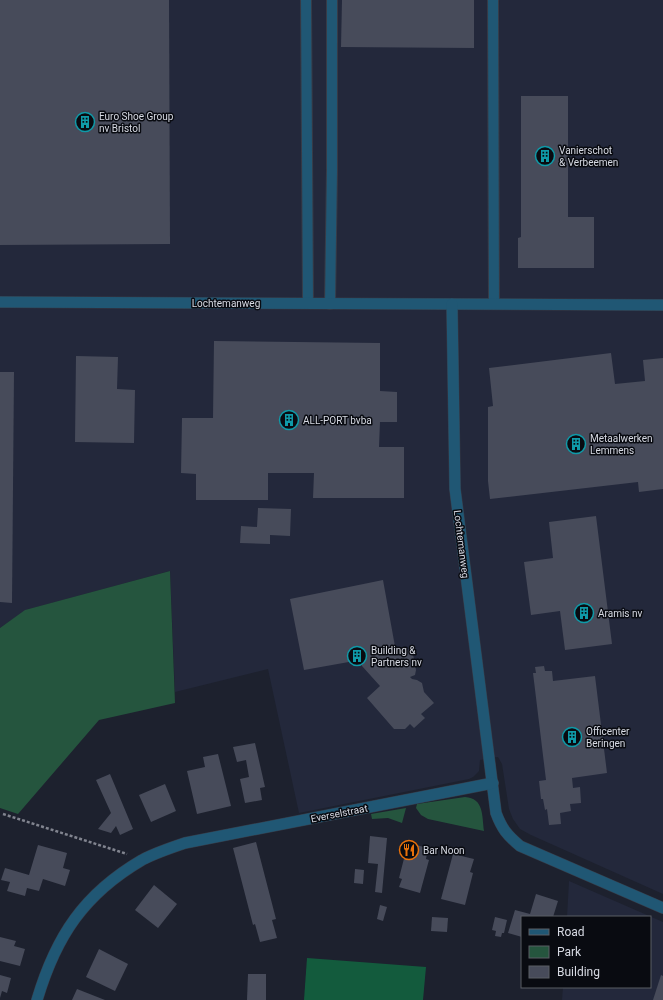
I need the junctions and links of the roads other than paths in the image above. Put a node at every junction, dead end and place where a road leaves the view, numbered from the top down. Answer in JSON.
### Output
{"nodes":[{"id":1,"x":306,"y":0,"type":"edge"},
{"id":2,"x":332,"y":0,"type":"edge"},
{"id":3,"x":493,"y":0,"type":"edge"},
{"id":4,"x":0,"y":302,"type":"edge"},
{"id":5,"x":308,"y":304,"type":"junction"},
{"id":6,"x":330,"y":304,"type":"junction"},
{"id":7,"x":452,"y":304,"type":"junction"},
{"id":8,"x":494,"y":304,"type":"junction"},
{"id":9,"x":663,"y":305,"type":"edge"},
{"id":10,"x":493,"y":783,"type":"junction"},
{"id":11,"x":663,"y":908,"type":"edge"},
{"id":12,"x":36,"y":1000,"type":"edge"}],
"edges":[{"from":1,"to":5,"type":"lane"},
{"from":2,"to":6,"type":"lane"},
{"from":3,"to":8,"type":"lane"},
{"from":4,"to":5,"type":"street","name":"Lochtemanweg"},
{"from":5,"to":6,"type":"street","name":"Lochtemanweg"},
{"from":6,"to":7,"type":"street","name":"Lochtemanweg"},
{"from":7,"to":8,"type":"street","name":"Lochtemanweg"},
{"from":7,"to":10,"type":"street","name":"Lochtemanweg"},
{"from":8,"to":9,"type":"street","name":"Lochtemanweg"},
{"from":10,"to":11,"type":"street"},
{"from":10,"to":12,"type":"street","name":"Everselstraat"}]}
